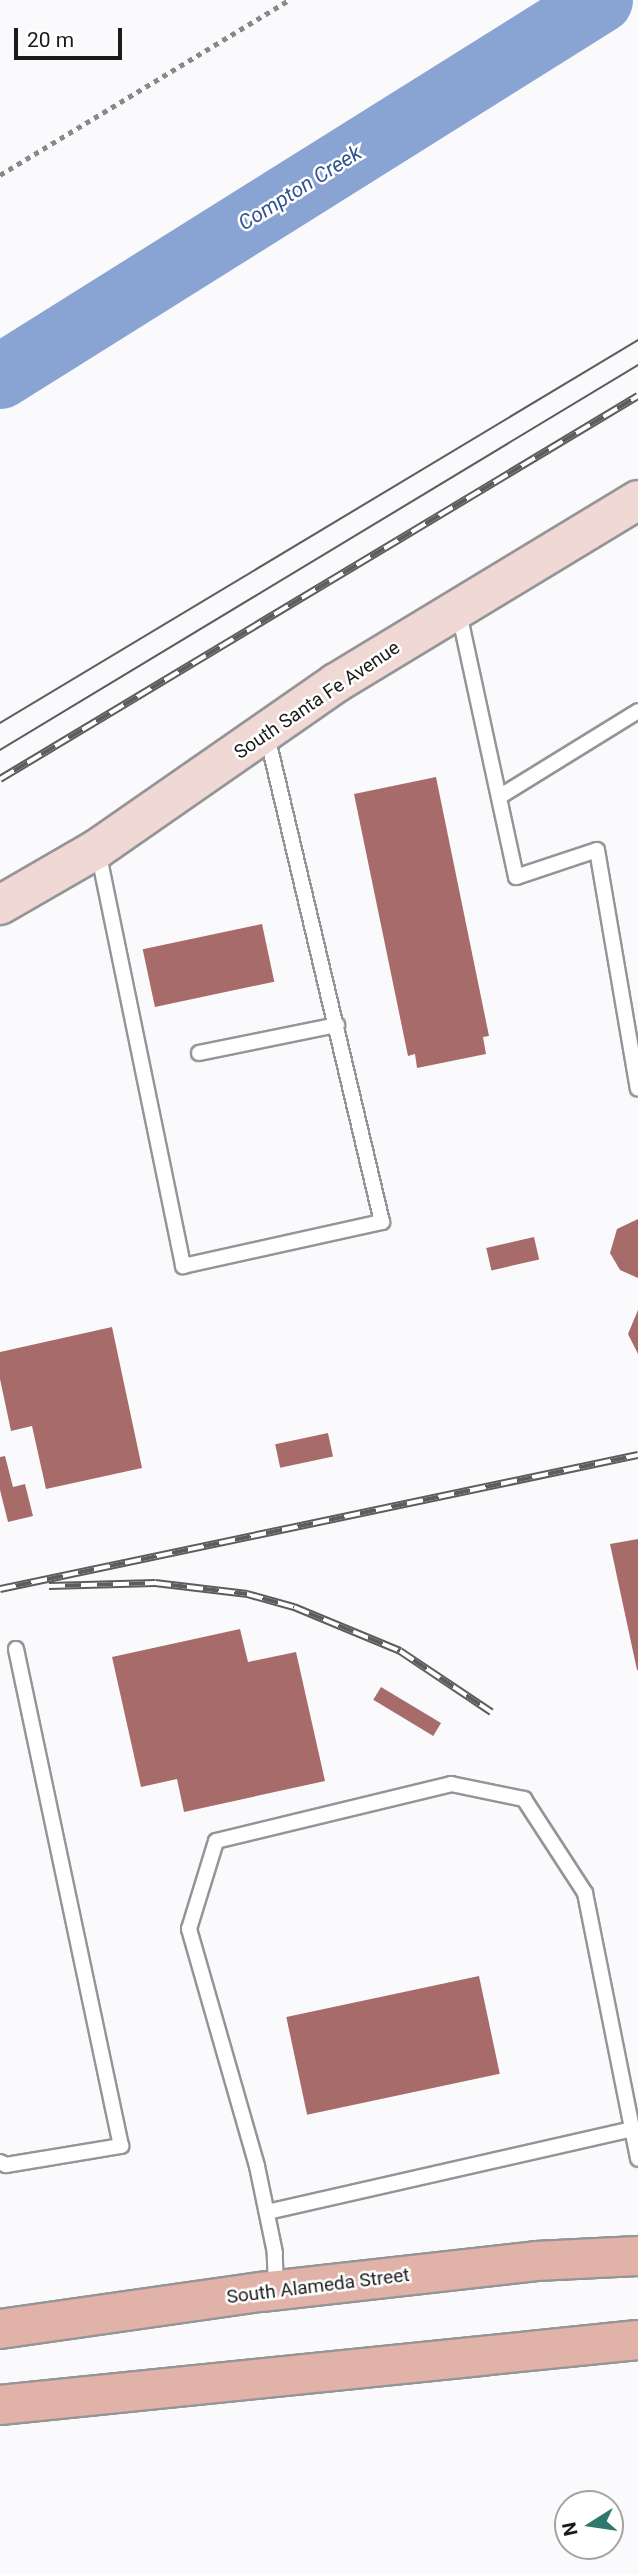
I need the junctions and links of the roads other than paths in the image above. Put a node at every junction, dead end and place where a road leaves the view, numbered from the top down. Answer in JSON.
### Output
{"nodes":[{"id":1,"x":638,"y":500,"type":"edge"},
{"id":2,"x":458,"y":608,"type":"junction"},
{"id":3,"x":638,"y":711,"type":"edge"},
{"id":4,"x":266,"y":734,"type":"junction"},
{"id":5,"x":499,"y":797,"type":"junction"},
{"id":6,"x":97,"y":849,"type":"junction"},
{"id":7,"x":0,"y":905,"type":"edge"},
{"id":8,"x":337,"y":1025,"type":"junction"},
{"id":9,"x":199,"y":1053,"type":"dead end"},
{"id":10,"x":638,"y":1089,"type":"edge"},
{"id":11,"x":16,"y":1649,"type":"dead end"},
{"id":12,"x":632,"y":2129,"type":"junction"},
{"id":13,"x":638,"y":2159,"type":"edge"},
{"id":14,"x":0,"y":2162,"type":"edge"},
{"id":15,"x":267,"y":2212,"type":"junction"},
{"id":16,"x":638,"y":2256,"type":"edge"},
{"id":17,"x":276,"y":2290,"type":"junction"},
{"id":18,"x":45,"y":2321,"type":"junction"},
{"id":19,"x":0,"y":2322,"type":"edge"},
{"id":20,"x":0,"y":2329,"type":"edge"},
{"id":21,"x":638,"y":2340,"type":"edge"},
{"id":22,"x":0,"y":2405,"type":"edge"}],
"edges":[{"from":1,"to":2,"type":"main road","name":"South Santa Fe Avenue"},
{"from":2,"to":4,"type":"main road","name":"South Santa Fe Avenue"},
{"from":2,"to":5,"type":"lane"},
{"from":3,"to":5,"type":"lane"},
{"from":4,"to":6,"type":"main road","name":"South Santa Fe Avenue"},
{"from":4,"to":8,"type":"lane"},
{"from":5,"to":10,"type":"lane"},
{"from":6,"to":7,"type":"main road","name":"South Santa Fe Avenue"},
{"from":6,"to":8,"type":"lane"},
{"from":8,"to":9,"type":"lane"},
{"from":11,"to":14,"type":"lane"},
{"from":12,"to":13,"type":"lane"},
{"from":12,"to":15,"type":"lane"},
{"from":12,"to":15,"type":"lane"},
{"from":15,"to":17,"type":"lane"},
{"from":16,"to":17,"type":"main road","name":"South Alameda Street"},
{"from":17,"to":18,"type":"main road","name":"South Alameda Street"},
{"from":18,"to":19,"type":"main road"},
{"from":18,"to":20,"type":"main road","name":"South Alameda Street"},
{"from":21,"to":22,"type":"main road"}]}
